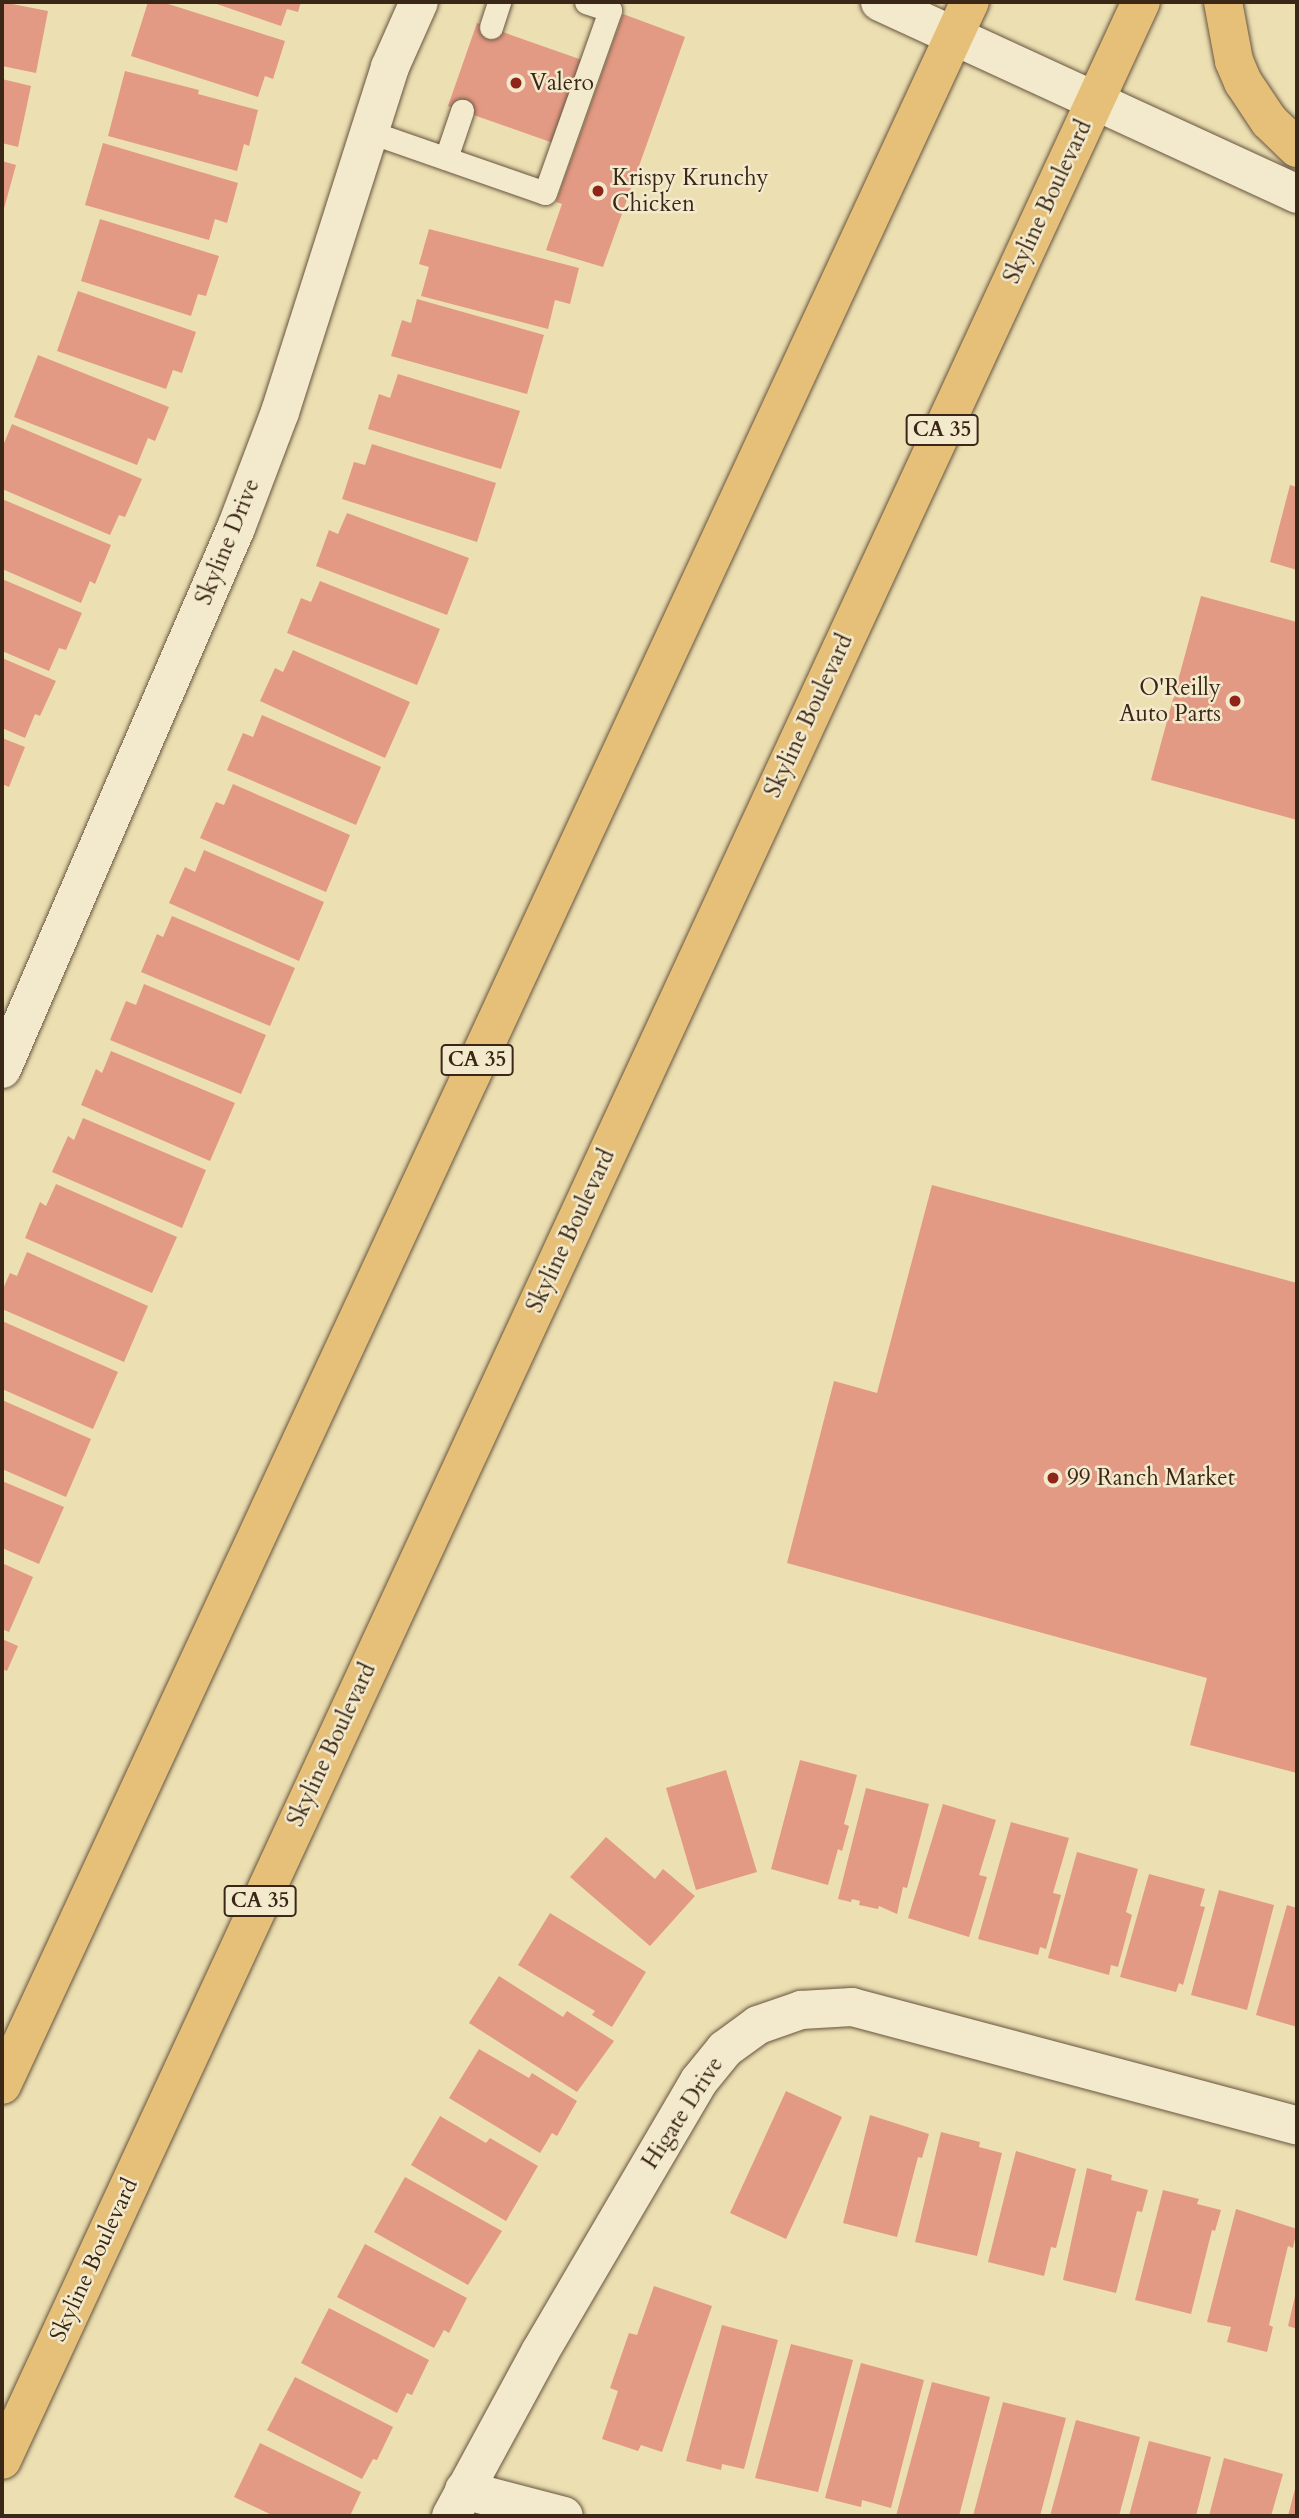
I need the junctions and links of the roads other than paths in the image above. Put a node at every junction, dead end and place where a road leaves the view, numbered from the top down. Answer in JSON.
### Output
{"nodes":[{"id":1,"x":419,"y":2,"type":"edge"},
{"id":2,"x":499,"y":2,"type":"edge"},
{"id":3,"x":586,"y":2,"type":"edge"},
{"id":4,"x":880,"y":2,"type":"edge"},
{"id":5,"x":970,"y":2,"type":"edge"},
{"id":6,"x":1141,"y":2,"type":"edge"},
{"id":7,"x":1223,"y":2,"type":"edge"},
{"id":8,"x":491,"y":27,"type":"dead end"},
{"id":9,"x":954,"y":36,"type":"junction"},
{"id":10,"x":1096,"y":100,"type":"junction"},
{"id":11,"x":462,"y":111,"type":"dead end"},
{"id":12,"x":370,"y":132,"type":"junction"},
{"id":13,"x":1297,"y":148,"type":"edge"},
{"id":14,"x":446,"y":158,"type":"junction"},
{"id":15,"x":1297,"y":194,"type":"edge"},
{"id":16,"x":2,"y":1069,"type":"edge"},
{"id":17,"x":2,"y":2085,"type":"edge"},
{"id":18,"x":1297,"y":2125,"type":"edge"},
{"id":19,"x":2,"y":2460,"type":"edge"},
{"id":20,"x":457,"y":2503,"type":"edge"},
{"id":21,"x":564,"y":2516,"type":"edge"}],
"edges":[{"from":1,"to":12,"type":"street","name":"Skyline Drive"},
{"from":2,"to":8,"type":"lane"},
{"from":3,"to":14,"type":"lane"},
{"from":4,"to":9,"type":"street"},
{"from":5,"to":9,"type":"main road","number":"CA 35"},
{"from":6,"to":10,"type":"main road","name":"Skyline Boulevard","number":"CA 35"},
{"from":7,"to":13,"type":"main road"},
{"from":9,"to":10,"type":"street"},
{"from":9,"to":17,"type":"main road","number":"CA 35"},
{"from":10,"to":15,"type":"street"},
{"from":10,"to":19,"type":"main road","name":"Skyline Boulevard","number":"CA 35"},
{"from":11,"to":14,"type":"lane"},
{"from":12,"to":14,"type":"lane"},
{"from":12,"to":16,"type":"street","name":"Skyline Drive"},
{"from":18,"to":20,"type":"street","name":"Higate Drive"},
{"from":20,"to":21,"type":"street"}]}
